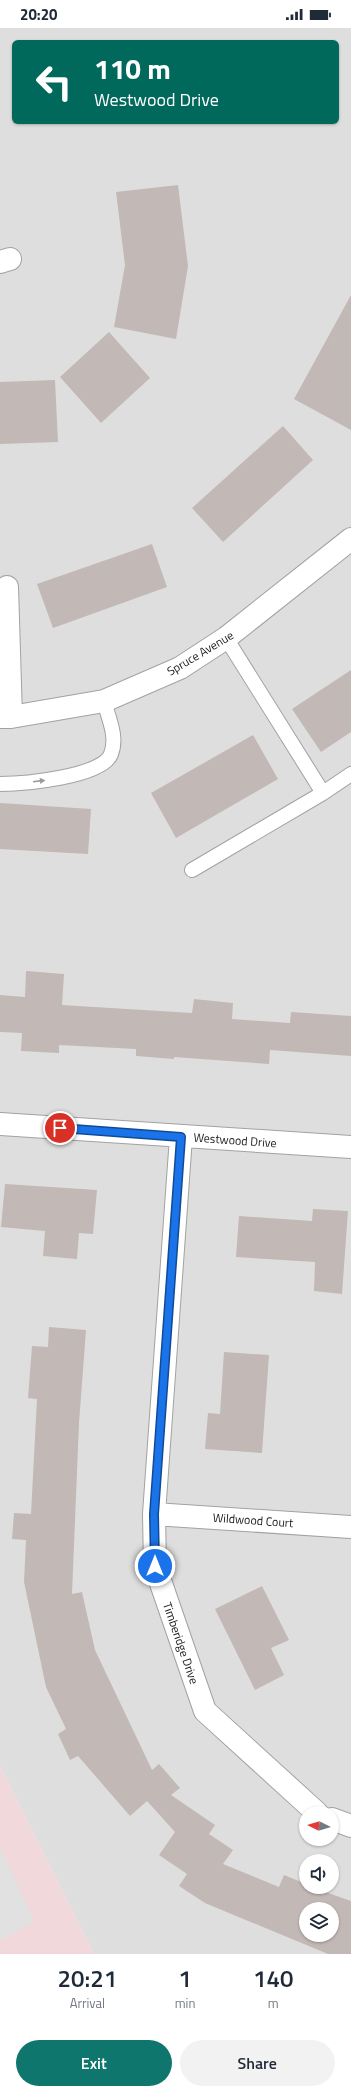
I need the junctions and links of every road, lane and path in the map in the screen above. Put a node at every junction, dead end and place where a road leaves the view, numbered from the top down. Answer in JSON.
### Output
{"nodes":[{"id":1,"x":351,"y":539,"type":"edge"},
{"id":2,"x":6,"y":587,"type":"dead end"},
{"id":3,"x":226,"y":638,"type":"junction"},
{"id":4,"x":104,"y":701,"type":"junction"},
{"id":5,"x":6,"y":717,"type":"edge"},
{"id":6,"x":351,"y":774,"type":"edge"},
{"id":7,"x":0,"y":784,"type":"edge"},
{"id":8,"x":323,"y":793,"type":"junction"},
{"id":9,"x":192,"y":870,"type":"dead end"},
{"id":10,"x":0,"y":1124,"type":"edge"},
{"id":11,"x":181,"y":1137,"type":"junction"},
{"id":12,"x":351,"y":1147,"type":"edge"},
{"id":13,"x":154,"y":1514,"type":"junction"},
{"id":14,"x":351,"y":1527,"type":"edge"},
{"id":15,"x":309,"y":1806,"type":"edge"},
{"id":16,"x":339,"y":1822,"type":"edge"},
{"id":17,"x":351,"y":1826,"type":"edge"}],
"edges":[{"from":1,"to":3,"type":"street","name":"Spruce Avenue"},
{"from":2,"to":5,"type":"street"},
{"from":3,"to":4,"type":"street","name":"Spruce Avenue"},
{"from":3,"to":8,"type":"lane"},
{"from":4,"to":5,"type":"street","name":"Spruce Avenue"},
{"from":7,"to":4,"type":"lane","one_way":true},
{"from":6,"to":8,"type":"lane"},
{"from":8,"to":9,"type":"lane"},
{"from":10,"to":11,"type":"street","name":"Westwood Drive"},
{"from":11,"to":12,"type":"street","name":"Westwood Drive"},
{"from":11,"to":13,"type":"street","name":"Timberidge Drive"},
{"from":13,"to":14,"type":"street","name":"Wildwood Court"},
{"from":13,"to":15,"type":"street","name":"Timberidge Drive"},
{"from":16,"to":17,"type":"street"}]}
